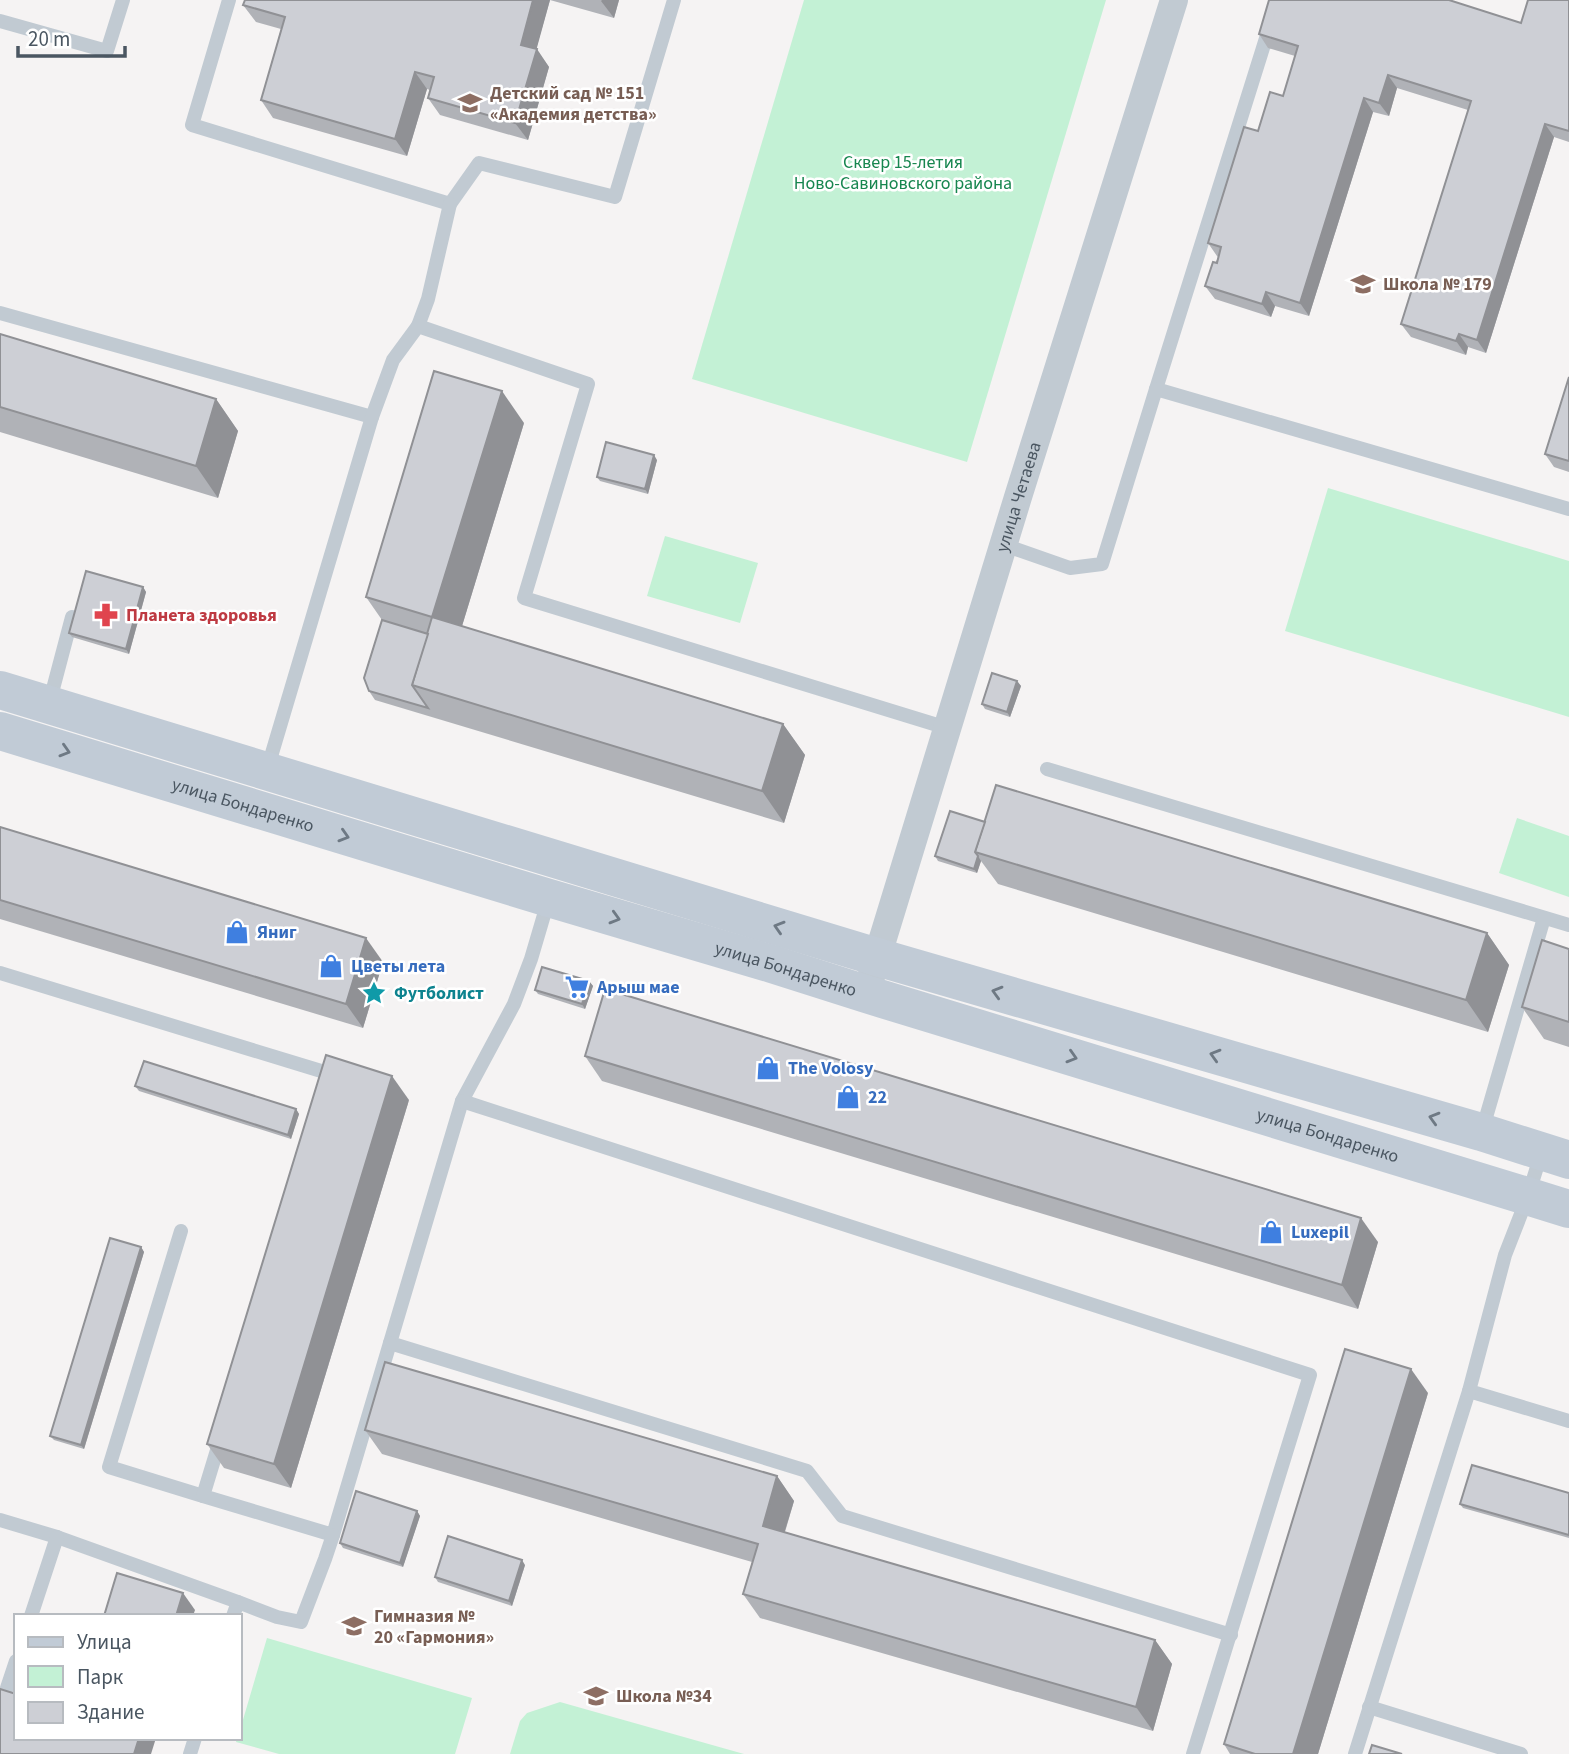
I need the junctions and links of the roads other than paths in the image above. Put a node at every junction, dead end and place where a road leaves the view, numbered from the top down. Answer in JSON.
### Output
{"nodes":[{"id":1,"x":122,"y":0,"type":"edge"},
{"id":2,"x":229,"y":0,"type":"edge"},
{"id":3,"x":674,"y":0,"type":"edge"},
{"id":4,"x":1174,"y":0,"type":"edge"},
{"id":5,"x":1278,"y":0,"type":"edge"},
{"id":6,"x":0,"y":21,"type":"edge"},
{"id":7,"x":450,"y":204,"type":"junction"},
{"id":8,"x":0,"y":313,"type":"edge"},
{"id":9,"x":418,"y":326,"type":"junction"},
{"id":10,"x":1156,"y":388,"type":"junction"},
{"id":11,"x":372,"y":417,"type":"junction"},
{"id":12,"x":1569,"y":509,"type":"edge"},
{"id":13,"x":1004,"y":545,"type":"junction"},
{"id":14,"x":72,"y":617,"type":"edge"},
{"id":15,"x":0,"y":690,"type":"edge"},
{"id":16,"x":49,"y":705,"type":"junction"},
{"id":17,"x":947,"y":727,"type":"junction"},
{"id":18,"x":0,"y":731,"type":"edge"},
{"id":19,"x":1046,"y":769,"type":"dead end"},
{"id":20,"x":267,"y":770,"type":"junction"},
{"id":21,"x":556,"y":880,"type":"junction"},
{"id":22,"x":1544,"y":918,"type":"junction"},
{"id":23,"x":1569,"y":925,"type":"edge"},
{"id":24,"x":877,"y":957,"type":"junction"},
{"id":25,"x":0,"y":973,"type":"edge"},
{"id":26,"x":866,"y":994,"type":"junction"},
{"id":27,"x":323,"y":1100,"type":"edge"},
{"id":28,"x":462,"y":1101,"type":"junction"},
{"id":29,"x":1481,"y":1132,"type":"junction"},
{"id":30,"x":1555,"y":1156,"type":"edge"},
{"id":31,"x":1528,"y":1196,"type":"junction"},
{"id":32,"x":1569,"y":1209,"type":"edge"},
{"id":33,"x":181,"y":1231,"type":"dead end"},
{"id":34,"x":390,"y":1343,"type":"junction"},
{"id":35,"x":1469,"y":1391,"type":"junction"},
{"id":36,"x":1569,"y":1421,"type":"edge"},
{"id":37,"x":223,"y":1430,"type":"edge"},
{"id":38,"x":203,"y":1496,"type":"junction"},
{"id":39,"x":0,"y":1520,"type":"edge"},
{"id":40,"x":332,"y":1535,"type":"junction"},
{"id":41,"x":57,"y":1537,"type":"junction"},
{"id":42,"x":236,"y":1609,"type":"edge"},
{"id":43,"x":32,"y":1614,"type":"edge"},
{"id":44,"x":1231,"y":1635,"type":"junction"},
{"id":45,"x":14,"y":1667,"type":"edge"},
{"id":46,"x":7,"y":1688,"type":"edge"},
{"id":47,"x":1369,"y":1707,"type":"junction"},
{"id":48,"x":1193,"y":1754,"type":"edge"},
{"id":49,"x":1355,"y":1754,"type":"edge"},
{"id":50,"x":1521,"y":1754,"type":"edge"}],
"edges":[{"from":1,"to":6,"type":"lane"},
{"from":2,"to":7,"type":"lane"},
{"from":3,"to":7,"type":"lane"},
{"from":4,"to":13,"type":"street","name":"улица Четаева"},
{"from":5,"to":10,"type":"lane"},
{"from":7,"to":9,"type":"lane"},
{"from":8,"to":11,"type":"lane"},
{"from":9,"to":11,"type":"lane"},
{"from":9,"to":17,"type":"lane"},
{"from":10,"to":12,"type":"lane"},
{"from":10,"to":13,"type":"lane"},
{"from":11,"to":20,"type":"lane"},
{"from":13,"to":17,"type":"street","name":"улица Четаева"},
{"from":14,"to":16,"type":"lane"},
{"from":15,"to":16,"type":"street","name":"улица Бондаренко"},
{"from":16,"to":20,"type":"street","name":"улица Бондаренко"},
{"from":17,"to":24,"type":"street","name":"улица Четаева"},
{"from":18,"to":21,"type":"street","name":"улица Бондаренко","one_way":true},
{"from":19,"to":22,"type":"lane"},
{"from":20,"to":21,"type":"street","name":"улица Бондаренко"},
{"from":24,"to":21,"type":"street","name":"улица Бондаренко","one_way":true},
{"from":21,"to":26,"type":"street","name":"улица Бондаренко","one_way":true},
{"from":21,"to":28,"type":"lane"},
{"from":22,"to":23,"type":"lane"},
{"from":22,"to":29,"type":"lane"},
{"from":24,"to":26,"type":"street","name":"улица Четаева"},
{"from":29,"to":24,"type":"street","name":"улица Бондаренко","one_way":true},
{"from":25,"to":27,"type":"lane"},
{"from":26,"to":31,"type":"street","name":"улица Бондаренко","one_way":true},
{"from":28,"to":34,"type":"lane"},
{"from":28,"to":44,"type":"lane"},
{"from":29,"to":30,"type":"street","name":"улица Бондаренко"},
{"from":30,"to":31,"type":"lane"},
{"from":31,"to":32,"type":"street","name":"улица Бондаренко"},
{"from":31,"to":35,"type":"lane"},
{"from":33,"to":38,"type":"lane"},
{"from":34,"to":40,"type":"lane"},
{"from":34,"to":44,"type":"lane"},
{"from":35,"to":36,"type":"lane"},
{"from":35,"to":47,"type":"lane"},
{"from":37,"to":38,"type":"lane"},
{"from":38,"to":40,"type":"lane"},
{"from":39,"to":41,"type":"lane"},
{"from":40,"to":42,"type":"lane"},
{"from":41,"to":42,"type":"lane"},
{"from":41,"to":43,"type":"lane"},
{"from":44,"to":48,"type":"lane"},
{"from":45,"to":46,"type":"lane"},
{"from":47,"to":49,"type":"lane"},
{"from":47,"to":50,"type":"lane"}]}
